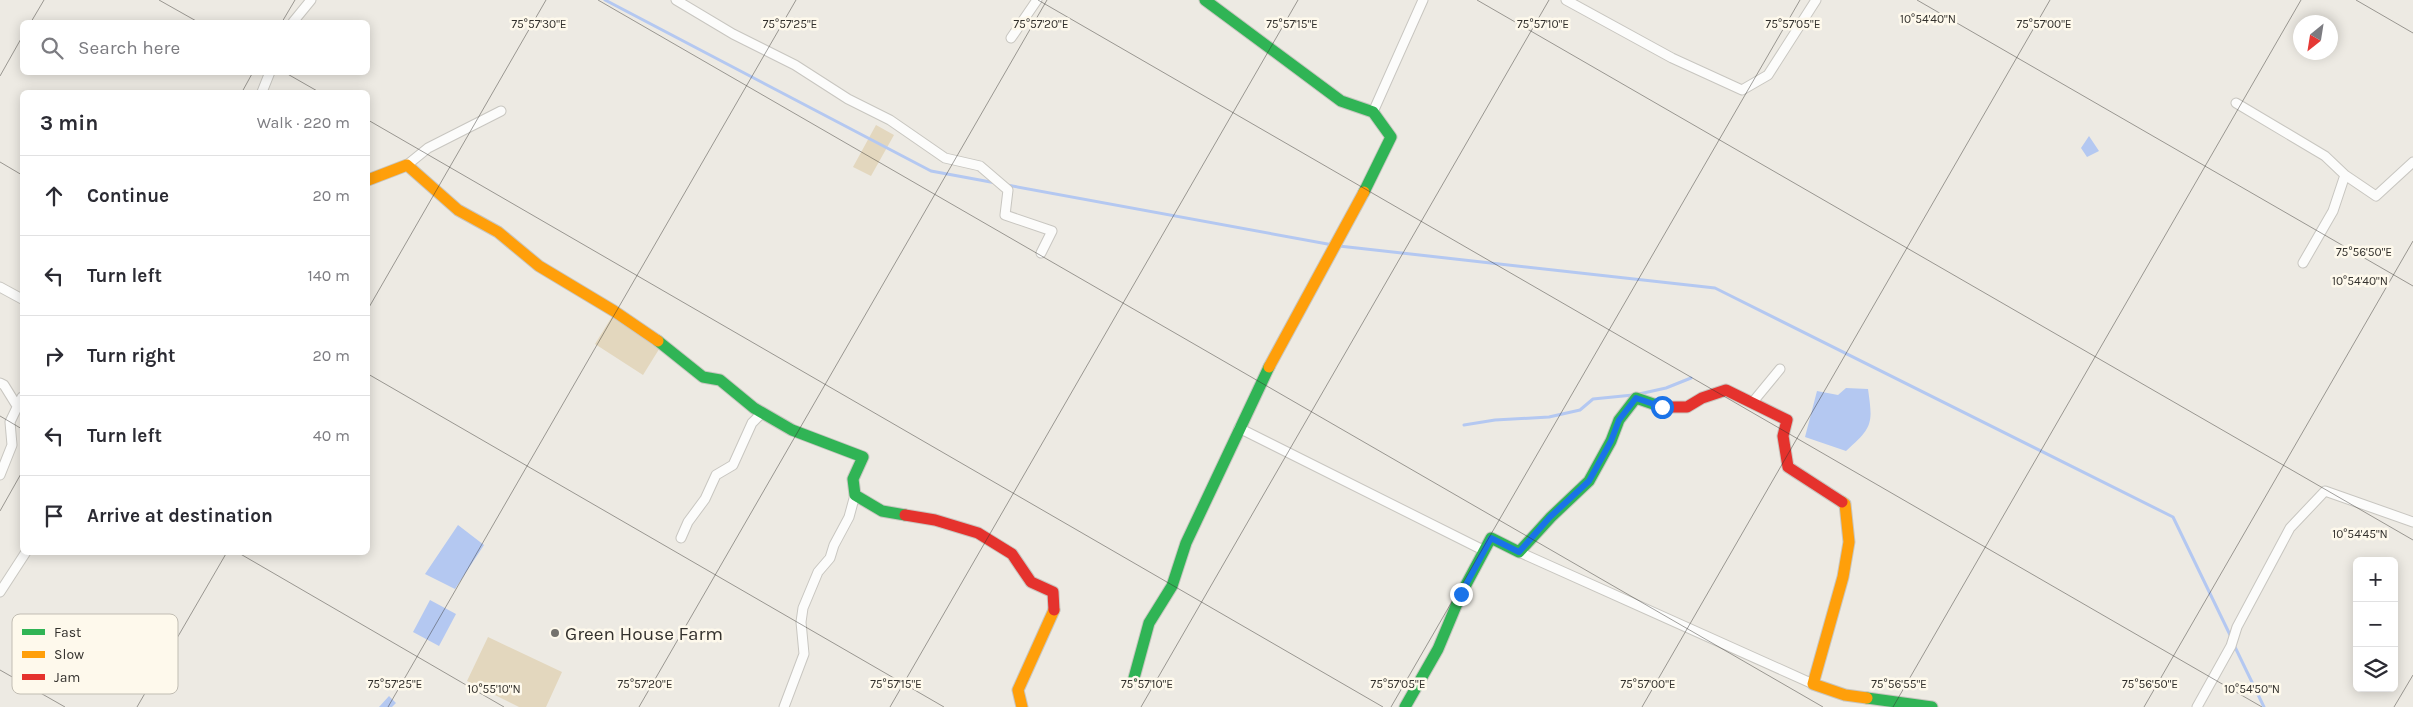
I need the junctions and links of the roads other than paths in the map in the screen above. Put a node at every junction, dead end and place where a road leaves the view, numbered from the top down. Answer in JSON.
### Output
{"nodes":[{"id":1,"x":311,"y":0,"type":"edge"},
{"id":2,"x":676,"y":0,"type":"edge"},
{"id":3,"x":1037,"y":0,"type":"edge"},
{"id":4,"x":1205,"y":0,"type":"edge"},
{"id":5,"x":1423,"y":0,"type":"edge"},
{"id":6,"x":1566,"y":0,"type":"edge"},
{"id":7,"x":1816,"y":0,"type":"edge"},
{"id":8,"x":295,"y":20,"type":"edge"},
{"id":9,"x":1011,"y":38,"type":"dead end"},
{"id":10,"x":269,"y":75,"type":"edge"},
{"id":11,"x":263,"y":90,"type":"edge"},
{"id":12,"x":2236,"y":103,"type":"dead end"},
{"id":13,"x":501,"y":110,"type":"dead end"},
{"id":14,"x":1373,"y":112,"type":"junction"},
{"id":15,"x":2413,"y":162,"type":"edge"},
{"id":16,"x":407,"y":165,"type":"junction"},
{"id":17,"x":2345,"y":175,"type":"junction"},
{"id":18,"x":370,"y":179,"type":"edge"},
{"id":19,"x":1042,"y":254,"type":"dead end"},
{"id":20,"x":2303,"y":263,"type":"dead end"},
{"id":21,"x":0,"y":287,"type":"edge"},
{"id":22,"x":20,"y":298,"type":"edge"},
{"id":23,"x":1780,"y":370,"type":"dead end"},
{"id":24,"x":0,"y":383,"type":"edge"},
{"id":25,"x":20,"y":401,"type":"edge"},
{"id":26,"x":1752,"y":403,"type":"junction"},
{"id":27,"x":17,"y":406,"type":"junction"},
{"id":28,"x":762,"y":413,"type":"junction"},
{"id":29,"x":1239,"y":428,"type":"junction"},
{"id":30,"x":0,"y":475,"type":"edge"},
{"id":31,"x":855,"y":495,"type":"junction"},
{"id":32,"x":2413,"y":522,"type":"edge"},
{"id":33,"x":681,"y":538,"type":"dead end"},
{"id":34,"x":1483,"y":550,"type":"junction"},
{"id":35,"x":1519,"y":552,"type":"junction"},
{"id":36,"x":24,"y":555,"type":"edge"},
{"id":37,"x":0,"y":592,"type":"edge"},
{"id":38,"x":1134,"y":678,"type":"dead end"},
{"id":39,"x":1813,"y":684,"type":"junction"},
{"id":40,"x":784,"y":707,"type":"edge"},
{"id":41,"x":1022,"y":707,"type":"edge"},
{"id":42,"x":1405,"y":707,"type":"edge"},
{"id":43,"x":1932,"y":707,"type":"edge"},
{"id":44,"x":2197,"y":707,"type":"edge"}],
"edges":[{"from":1,"to":8,"type":"street"},
{"from":2,"to":19,"type":"street"},
{"from":3,"to":9,"type":"street"},
{"from":4,"to":14,"type":"street"},
{"from":5,"to":14,"type":"street"},
{"from":6,"to":7,"type":"street"},
{"from":10,"to":11,"type":"street"},
{"from":12,"to":17,"type":"street"},
{"from":13,"to":16,"type":"street"},
{"from":14,"to":29,"type":"street"},
{"from":15,"to":17,"type":"street"},
{"from":16,"to":18,"type":"street"},
{"from":16,"to":28,"type":"street"},
{"from":17,"to":20,"type":"street"},
{"from":21,"to":22,"type":"street"},
{"from":23,"to":26,"type":"street"},
{"from":24,"to":27,"type":"street"},
{"from":25,"to":27,"type":"street"},
{"from":26,"to":35,"type":"street"},
{"from":26,"to":39,"type":"street"},
{"from":27,"to":30,"type":"street"},
{"from":28,"to":31,"type":"street"},
{"from":28,"to":33,"type":"street"},
{"from":29,"to":34,"type":"street"},
{"from":29,"to":38,"type":"street"},
{"from":31,"to":40,"type":"street"},
{"from":31,"to":41,"type":"street"},
{"from":32,"to":44,"type":"street"},
{"from":34,"to":35,"type":"street"},
{"from":34,"to":42,"type":"street"},
{"from":35,"to":39,"type":"street"},
{"from":36,"to":37,"type":"street"},
{"from":39,"to":43,"type":"street"}]}
